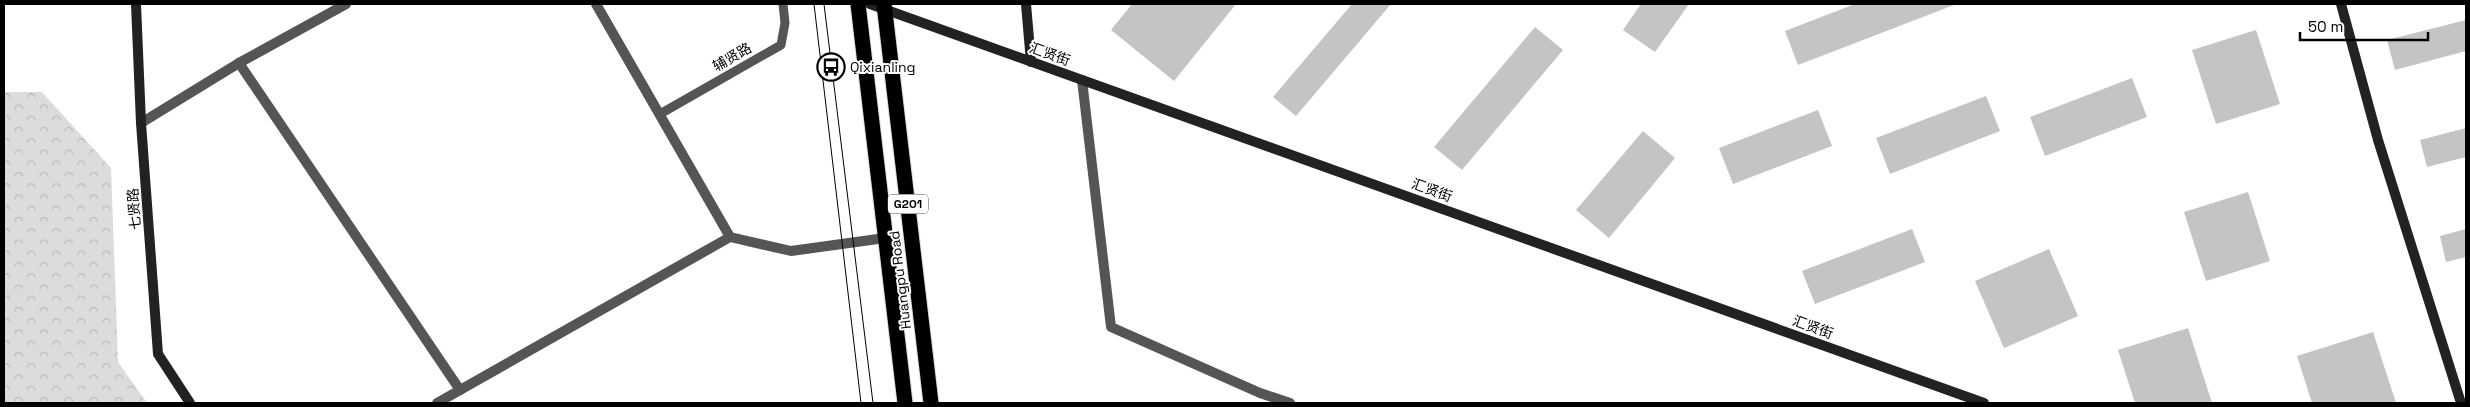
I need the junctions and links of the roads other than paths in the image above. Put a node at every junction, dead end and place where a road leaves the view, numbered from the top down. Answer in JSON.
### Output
{"nodes":[{"id":1,"x":136,"y":4,"type":"edge"},
{"id":2,"x":346,"y":4,"type":"edge"},
{"id":3,"x":596,"y":4,"type":"edge"},
{"id":4,"x":783,"y":4,"type":"edge"},
{"id":5,"x":858,"y":4,"type":"edge"},
{"id":6,"x":870,"y":4,"type":"edge"},
{"id":7,"x":1026,"y":4,"type":"edge"},
{"id":8,"x":2341,"y":4,"type":"edge"},
{"id":9,"x":884,"y":6,"type":"edge"},
{"id":10,"x":1031,"y":62,"type":"junction"},
{"id":11,"x":239,"y":63,"type":"junction"},
{"id":12,"x":1082,"y":80,"type":"junction"},
{"id":13,"x":660,"y":114,"type":"junction"},
{"id":14,"x":142,"y":123,"type":"junction"},
{"id":15,"x":730,"y":236,"type":"junction"},
{"id":16,"x":886,"y":238,"type":"junction"},
{"id":17,"x":460,"y":390,"type":"junction"},
{"id":18,"x":1963,"y":400,"type":"edge"},
{"id":19,"x":190,"y":403,"type":"edge"},
{"id":20,"x":437,"y":403,"type":"edge"},
{"id":21,"x":905,"y":403,"type":"edge"},
{"id":22,"x":931,"y":403,"type":"edge"},
{"id":23,"x":1290,"y":403,"type":"edge"},
{"id":24,"x":1984,"y":403,"type":"edge"},
{"id":25,"x":2461,"y":403,"type":"edge"}],
"edges":[{"from":1,"to":14,"type":"street","name":"七贤路"},
{"from":2,"to":11,"type":"street"},
{"from":3,"to":13,"type":"street"},
{"from":4,"to":13,"type":"lane","name":"辅贤路"},
{"from":5,"to":16,"type":"highway","name":"Huangpu Road","number":"G201"},
{"from":6,"to":9,"type":"street","name":"汇贤街"},
{"from":7,"to":10,"type":"street"},
{"from":8,"to":25,"type":"street"},
{"from":9,"to":10,"type":"street","name":"汇贤街"},
{"from":9,"to":22,"type":"highway","name":"Huangpu Road","number":"G201"},
{"from":10,"to":12,"type":"street","name":"汇贤街"},
{"from":11,"to":14,"type":"street"},
{"from":11,"to":17,"type":"street"},
{"from":12,"to":18,"type":"street","name":"汇贤街"},
{"from":12,"to":23,"type":"street"},
{"from":13,"to":15,"type":"street"},
{"from":14,"to":19,"type":"street","name":"七贤路"},
{"from":15,"to":16,"type":"street"},
{"from":15,"to":17,"type":"street"},
{"from":16,"to":21,"type":"highway","name":"Huangpu Road","number":"G201"},
{"from":17,"to":20,"type":"street"},
{"from":18,"to":24,"type":"street","name":"汇贤街"}]}
